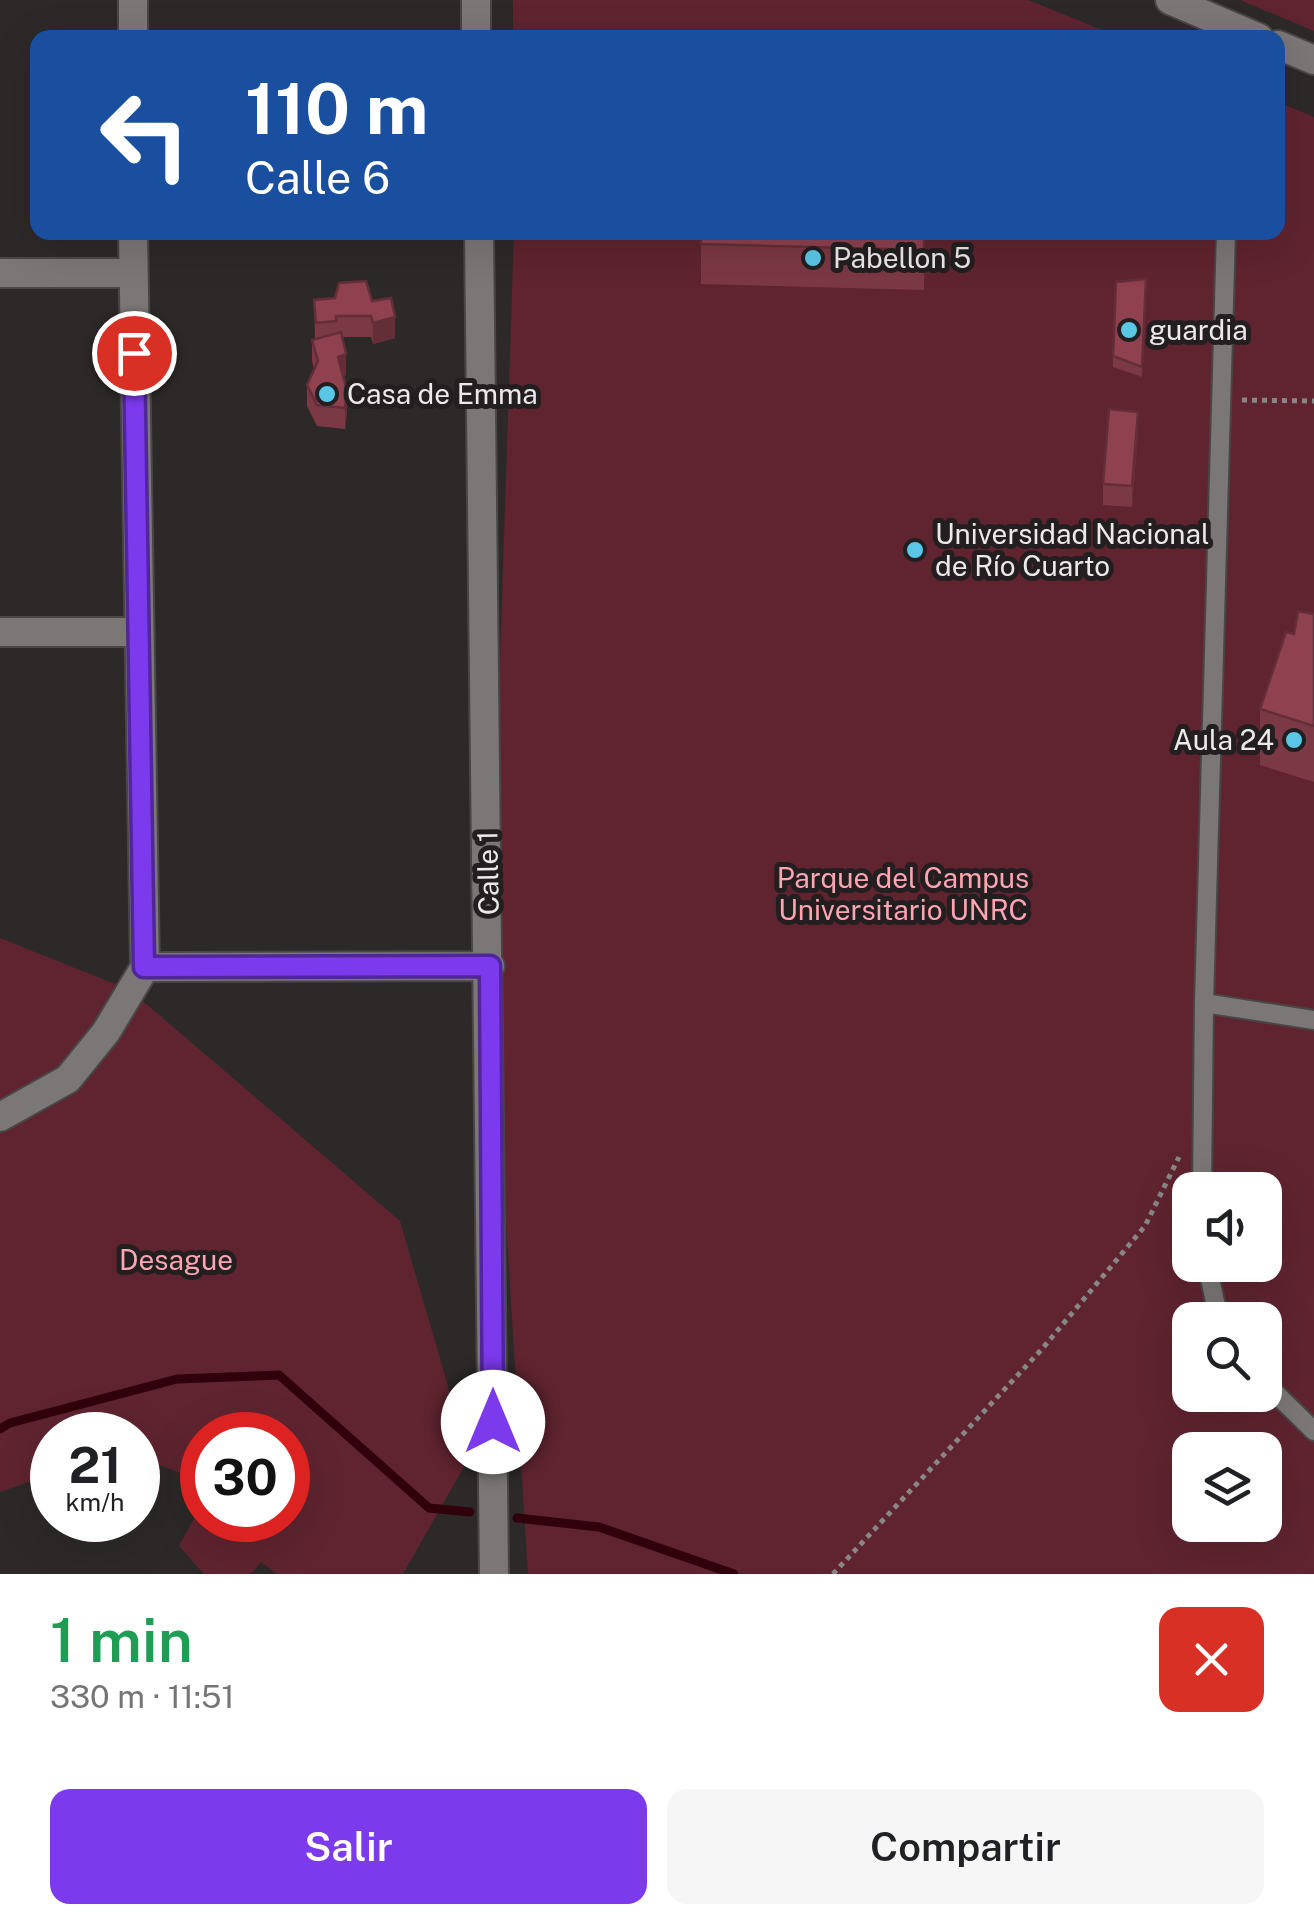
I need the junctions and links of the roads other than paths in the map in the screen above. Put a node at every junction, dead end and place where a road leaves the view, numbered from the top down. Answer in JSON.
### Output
{"nodes":[{"id":1,"x":133,"y":0,"type":"edge"},
{"id":2,"x":476,"y":0,"type":"edge"},
{"id":3,"x":1170,"y":0,"type":"edge"},
{"id":4,"x":133,"y":30,"type":"edge"},
{"id":5,"x":476,"y":30,"type":"edge"},
{"id":6,"x":1233,"y":30,"type":"edge"},
{"id":7,"x":1285,"y":48,"type":"edge"},
{"id":8,"x":1314,"y":60,"type":"edge"},
{"id":9,"x":133,"y":240,"type":"edge"},
{"id":10,"x":479,"y":240,"type":"edge"},
{"id":11,"x":1226,"y":240,"type":"edge"},
{"id":12,"x":133,"y":273,"type":"junction"},
{"id":13,"x":0,"y":274,"type":"edge"},
{"id":14,"x":0,"y":632,"type":"edge"},
{"id":15,"x":139,"y":632,"type":"junction"},
{"id":16,"x":490,"y":966,"type":"junction"},
{"id":17,"x":144,"y":967,"type":"junction"},
{"id":18,"x":1204,"y":1003,"type":"junction"},
{"id":19,"x":1314,"y":1020,"type":"edge"},
{"id":20,"x":0,"y":1117,"type":"edge"},
{"id":21,"x":1202,"y":1172,"type":"edge"},
{"id":22,"x":1282,"y":1400,"type":"edge"},
{"id":23,"x":1314,"y":1431,"type":"edge"},
{"id":24,"x":494,"y":1574,"type":"edge"}],
"edges":[{"from":1,"to":4,"type":"street"},
{"from":2,"to":5,"type":"street"},
{"from":3,"to":6,"type":"street"},
{"from":7,"to":8,"type":"street"},
{"from":9,"to":12,"type":"street"},
{"from":10,"to":16,"type":"street","name":"Calle 1"},
{"from":11,"to":18,"type":"lane"},
{"from":12,"to":13,"type":"street"},
{"from":12,"to":15,"type":"street"},
{"from":14,"to":15,"type":"street"},
{"from":15,"to":17,"type":"street"},
{"from":16,"to":17,"type":"street"},
{"from":16,"to":24,"type":"street","name":"Calle 1"},
{"from":17,"to":20,"type":"street"},
{"from":18,"to":19,"type":"lane"},
{"from":18,"to":21,"type":"lane"},
{"from":22,"to":23,"type":"lane"}]}
